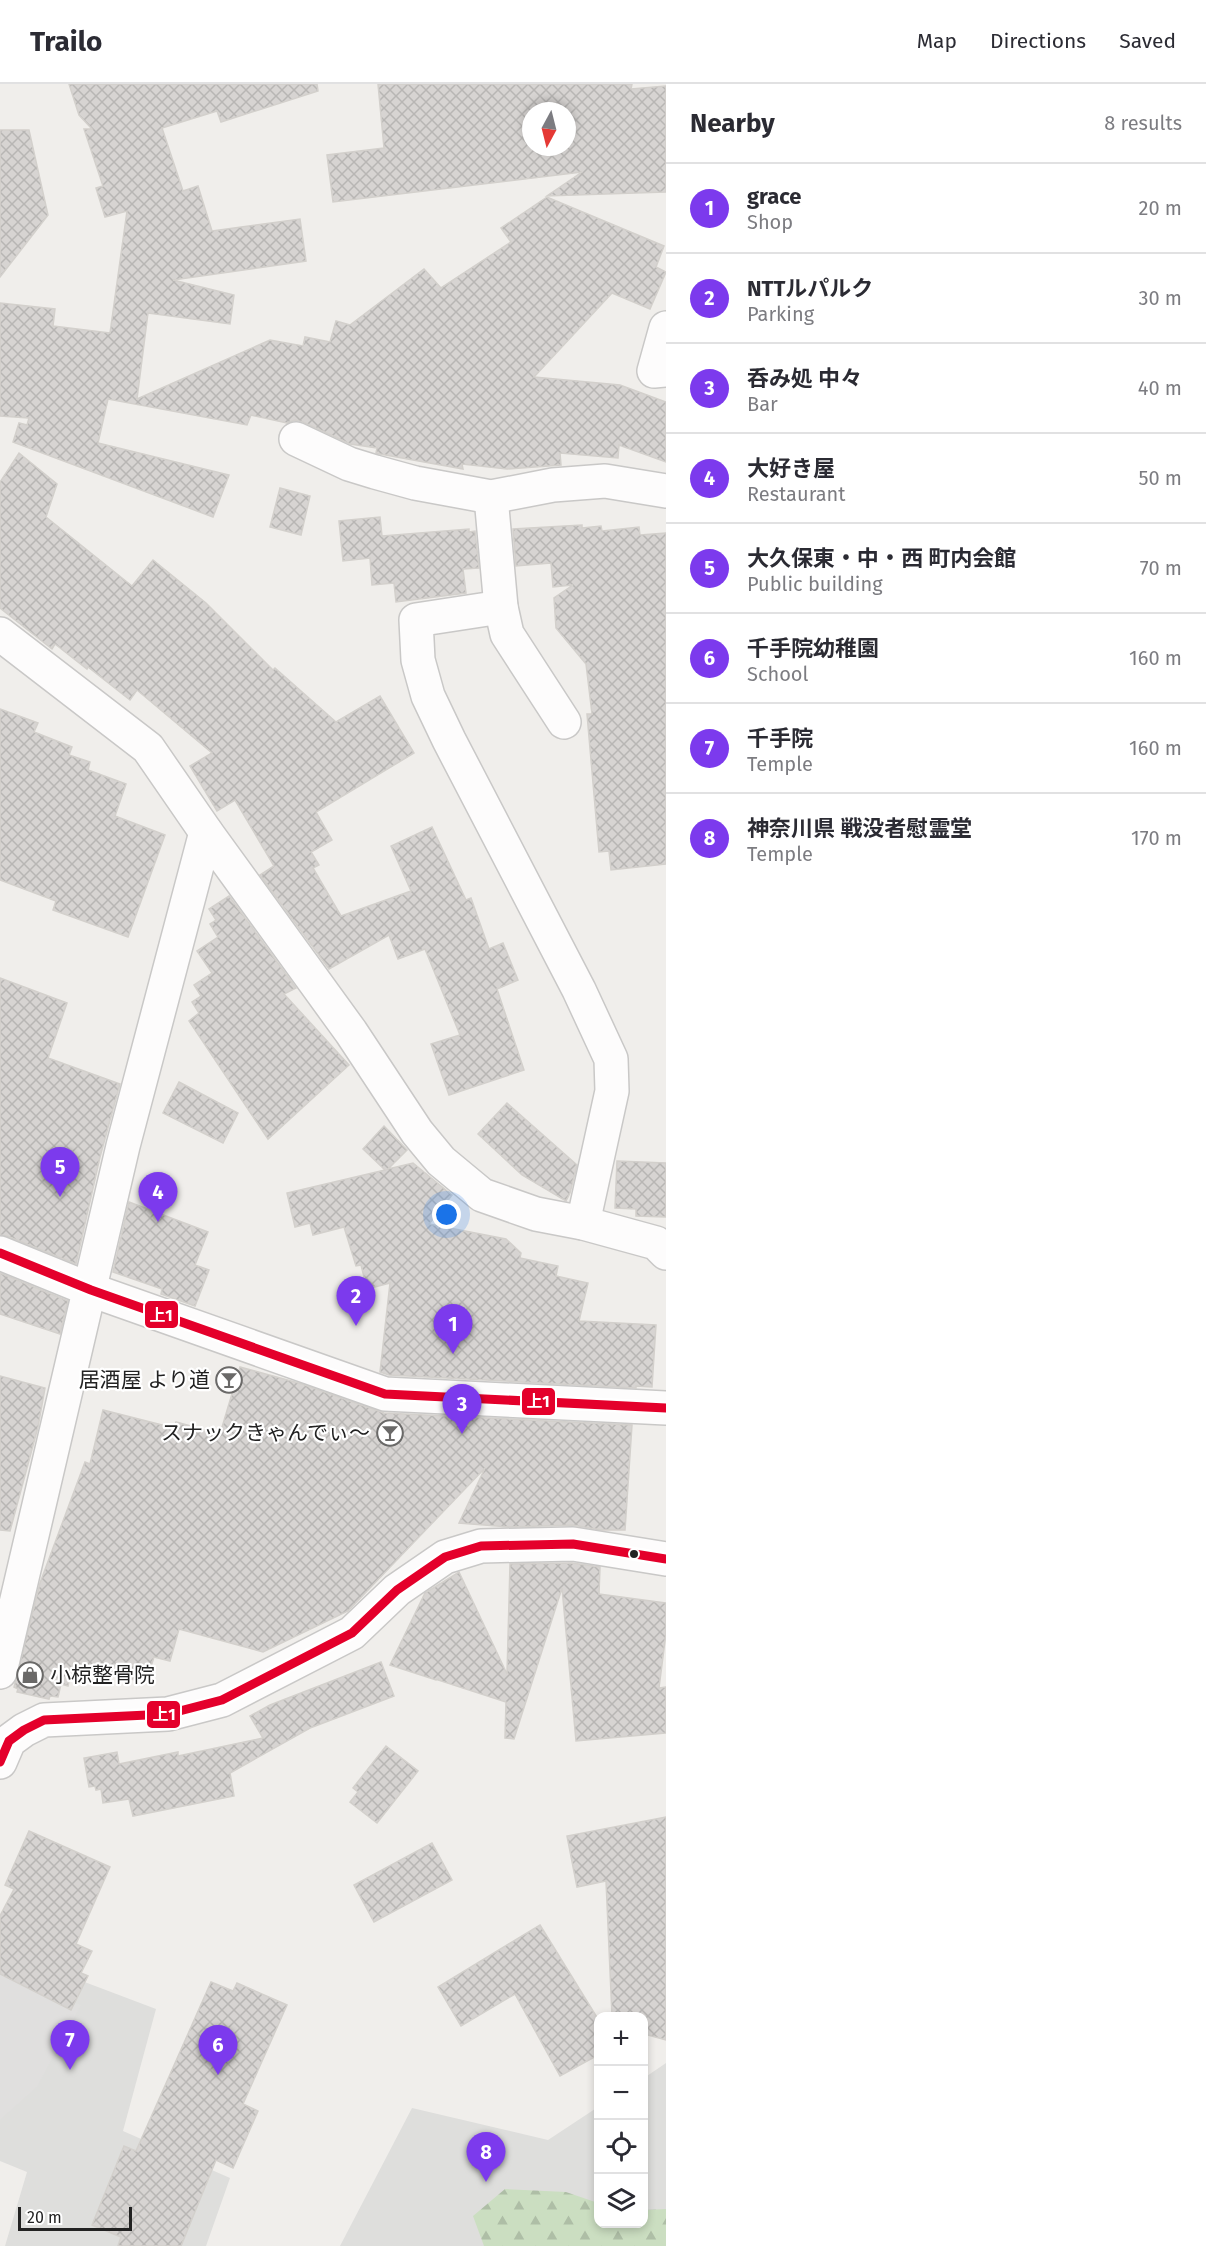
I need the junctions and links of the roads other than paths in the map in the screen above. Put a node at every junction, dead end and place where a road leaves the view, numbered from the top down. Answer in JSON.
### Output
{"nodes":[{"id":1,"x":666,"y":328,"type":"edge"},
{"id":2,"x":666,"y":370,"type":"edge"},
{"id":3,"x":296,"y":439,"type":"dead end"},
{"id":4,"x":666,"y":492,"type":"edge"},
{"id":5,"x":491,"y":497,"type":"junction"},
{"id":6,"x":501,"y":607,"type":"junction"},
{"id":7,"x":0,"y":634,"type":"edge"},
{"id":8,"x":564,"y":722,"type":"dead end"},
{"id":9,"x":206,"y":832,"type":"junction"},
{"id":10,"x":583,"y":1223,"type":"junction"},
{"id":11,"x":666,"y":1252,"type":"edge"},
{"id":12,"x":0,"y":1253,"type":"edge"},
{"id":13,"x":91,"y":1290,"type":"junction"},
{"id":14,"x":666,"y":1408,"type":"edge"},
{"id":15,"x":666,"y":1559,"type":"edge"},
{"id":16,"x":0,"y":1671,"type":"edge"},
{"id":17,"x":3,"y":1740,"type":"edge"}],
"edges":[{"from":1,"to":2,"type":"street"},
{"from":3,"to":5,"type":"street"},
{"from":4,"to":5,"type":"street"},
{"from":5,"to":6,"type":"street"},
{"from":6,"to":8,"type":"street"},
{"from":6,"to":10,"type":"street"},
{"from":7,"to":9,"type":"street"},
{"from":9,"to":10,"type":"street"},
{"from":9,"to":13,"type":"street"},
{"from":10,"to":11,"type":"street"},
{"from":12,"to":13,"type":"street"},
{"from":13,"to":14,"type":"street"},
{"from":13,"to":16,"type":"street"},
{"from":15,"to":17,"type":"street"}]}
